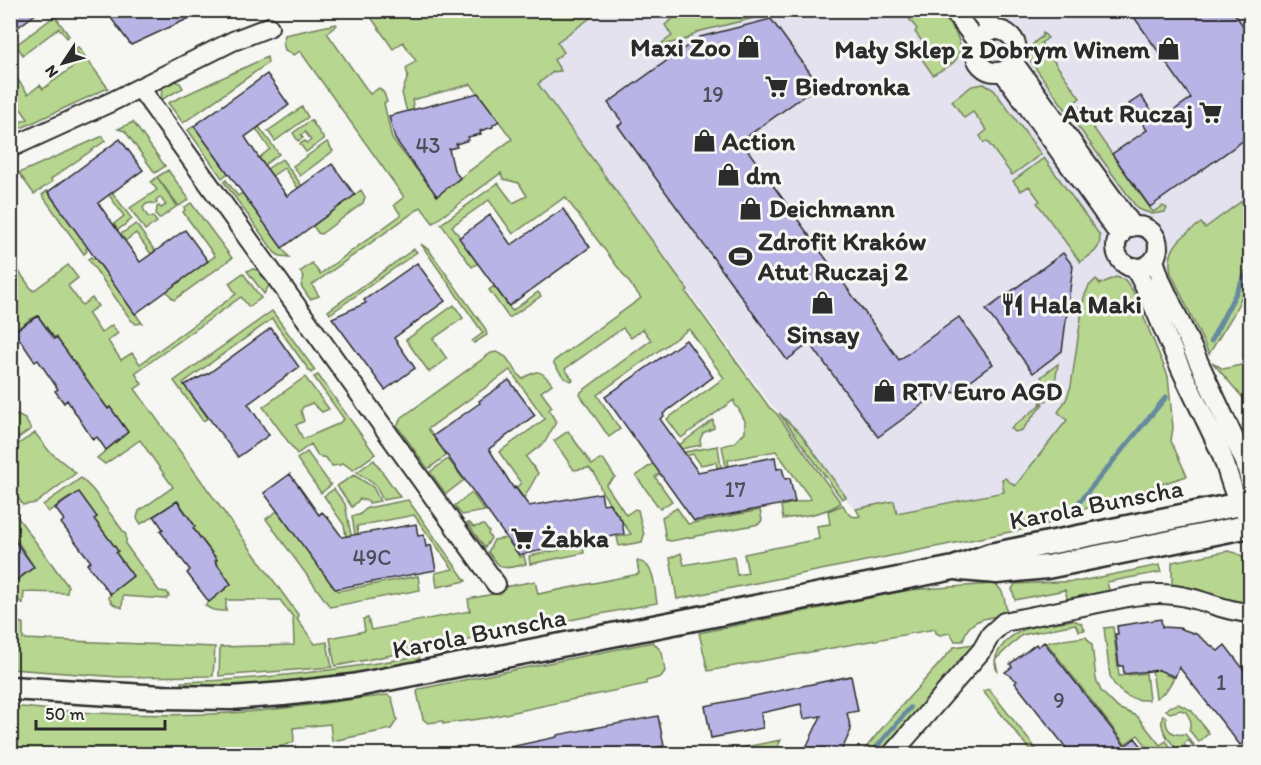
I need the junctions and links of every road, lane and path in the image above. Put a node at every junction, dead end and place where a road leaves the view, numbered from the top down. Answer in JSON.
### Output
{"nodes":[{"id":1,"x":953,"y":10,"type":"edge"},
{"id":2,"x":977,"y":10,"type":"edge"},
{"id":3,"x":269,"y":27,"type":"dead end"},
{"id":4,"x":995,"y":30,"type":"junction"},
{"id":5,"x":976,"y":41,"type":"junction"},
{"id":6,"x":1008,"y":67,"type":"junction"},
{"id":7,"x":140,"y":87,"type":"junction"},
{"id":8,"x":10,"y":148,"type":"edge"},
{"id":9,"x":1126,"y":231,"type":"junction"},
{"id":10,"x":1154,"y":260,"type":"junction"},
{"id":11,"x":1134,"y":267,"type":"junction"},
{"id":12,"x":1251,"y":481,"type":"edge"},
{"id":13,"x":1246,"y":509,"type":"edge"},
{"id":14,"x":1251,"y":526,"type":"edge"},
{"id":15,"x":954,"y":568,"type":"junction"},
{"id":16,"x":496,"y":584,"type":"dead end"},
{"id":17,"x":1251,"y":613,"type":"edge"},
{"id":18,"x":10,"y":688,"type":"edge"},
{"id":19,"x":892,"y":754,"type":"edge"}],
"edges":[{"from":1,"to":5,"type":"street"},
{"from":2,"to":4,"type":"street"},
{"from":3,"to":7,"type":"street"},
{"from":4,"to":5,"type":"street"},
{"from":4,"to":6,"type":"street"},
{"from":5,"to":6,"type":"street"},
{"from":6,"to":9,"type":"street"},
{"from":7,"to":8,"type":"street"},
{"from":7,"to":16,"type":"street"},
{"from":9,"to":10,"type":"street"},
{"from":9,"to":11,"type":"street"},
{"from":10,"to":11,"type":"street"},
{"from":10,"to":12,"type":"street"},
{"from":11,"to":13,"type":"street"},
{"from":13,"to":15,"type":"main road","name":"Karola Bunscha"},
{"from":14,"to":15,"type":"main road","name":"Karola Bunscha"},
{"from":15,"to":18,"type":"main road","name":"Karola Bunscha"},
{"from":17,"to":19,"type":"street"}]}
